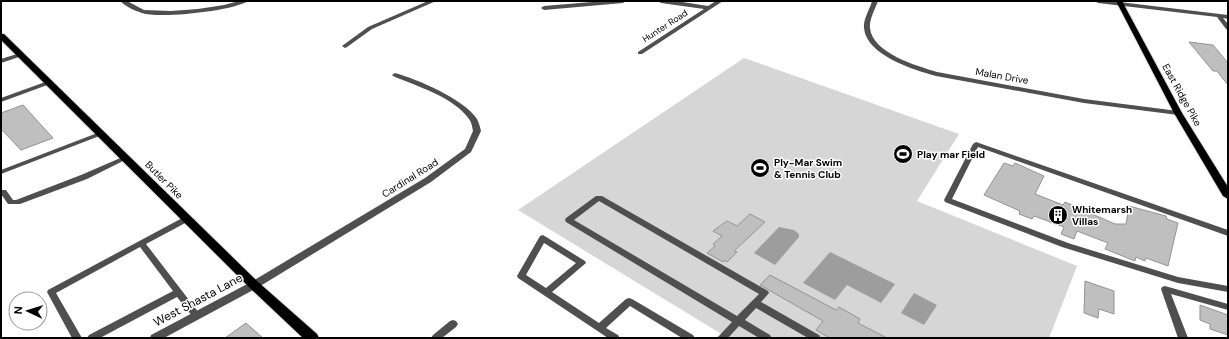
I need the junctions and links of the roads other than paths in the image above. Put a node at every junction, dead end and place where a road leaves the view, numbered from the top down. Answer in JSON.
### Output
{"nodes":[{"id":1,"x":123,"y":1,"type":"edge"},
{"id":2,"x":245,"y":1,"type":"edge"},
{"id":3,"x":433,"y":1,"type":"edge"},
{"id":4,"x":623,"y":1,"type":"edge"},
{"id":5,"x":661,"y":1,"type":"edge"},
{"id":6,"x":720,"y":1,"type":"edge"},
{"id":7,"x":875,"y":1,"type":"edge"},
{"id":8,"x":1098,"y":1,"type":"edge"},
{"id":9,"x":1119,"y":2,"type":"edge"},
{"id":10,"x":544,"y":8,"type":"dead end"},
{"id":11,"x":710,"y":8,"type":"junction"},
{"id":12,"x":1218,"y":15,"type":"junction"},
{"id":13,"x":1228,"y":17,"type":"edge"},
{"id":14,"x":1228,"y":28,"type":"edge"},
{"id":15,"x":1,"y":36,"type":"edge"},
{"id":16,"x":345,"y":46,"type":"dead end"},
{"id":17,"x":640,"y":53,"type":"dead end"},
{"id":18,"x":20,"y":55,"type":"junction"},
{"id":19,"x":1,"y":61,"type":"edge"},
{"id":20,"x":395,"y":75,"type":"dead end"},
{"id":21,"x":48,"y":83,"type":"junction"},
{"id":22,"x":1,"y":100,"type":"edge"},
{"id":23,"x":1178,"y":113,"type":"junction"},
{"id":24,"x":100,"y":134,"type":"junction"},
{"id":25,"x":125,"y":158,"type":"junction"},
{"id":26,"x":1,"y":172,"type":"edge"},
{"id":27,"x":3,"y":192,"type":"dead end"},
{"id":28,"x":1228,"y":196,"type":"edge"},
{"id":29,"x":186,"y":219,"type":"junction"},
{"id":30,"x":1228,"y":233,"type":"edge"},
{"id":31,"x":141,"y":243,"type":"junction"},
{"id":32,"x":254,"y":285,"type":"junction"},
{"id":33,"x":1228,"y":289,"type":"edge"},
{"id":34,"x":178,"y":292,"type":"junction"},
{"id":35,"x":546,"y":293,"type":"junction"},
{"id":36,"x":756,"y":303,"type":"junction"},
{"id":37,"x":1228,"y":307,"type":"edge"},
{"id":38,"x":196,"y":315,"type":"junction"},
{"id":39,"x":738,"y":321,"type":"junction"},
{"id":40,"x":453,"y":324,"type":"dead end"},
{"id":41,"x":600,"y":328,"type":"junction"},
{"id":42,"x":77,"y":338,"type":"edge"},
{"id":43,"x":92,"y":338,"type":"edge"},
{"id":44,"x":155,"y":338,"type":"edge"},
{"id":45,"x":312,"y":338,"type":"edge"},
{"id":46,"x":436,"y":338,"type":"edge"},
{"id":47,"x":615,"y":338,"type":"edge"},
{"id":48,"x":690,"y":338,"type":"edge"},
{"id":49,"x":722,"y":338,"type":"edge"},
{"id":50,"x":768,"y":338,"type":"edge"},
{"id":51,"x":816,"y":338,"type":"edge"},
{"id":52,"x":1183,"y":338,"type":"edge"}],
"edges":[{"from":1,"to":2,"type":"street"},
{"from":3,"to":16,"type":"street"},
{"from":4,"to":10,"type":"street"},
{"from":5,"to":11,"type":"street"},
{"from":6,"to":11,"type":"street","name":"Hunter Road"},
{"from":7,"to":23,"type":"street","name":"Malan Drive"},
{"from":8,"to":9,"type":"street"},
{"from":9,"to":12,"type":"street"},
{"from":9,"to":23,"type":"main road","name":"East Ridge Pike"},
{"from":11,"to":17,"type":"street","name":"Hunter Road"},
{"from":12,"to":13,"type":"street"},
{"from":12,"to":14,"type":"street"},
{"from":15,"to":18,"type":"main road","name":"Butler Pike"},
{"from":18,"to":19,"type":"lane"},
{"from":18,"to":21,"type":"main road","name":"Butler Pike"},
{"from":20,"to":32,"type":"street","name":"Cardinal Road"},
{"from":21,"to":22,"type":"lane"},
{"from":21,"to":24,"type":"main road","name":"Butler Pike"},
{"from":23,"to":28,"type":"main road","name":"East Ridge Pike"},
{"from":24,"to":25,"type":"main road","name":"Butler Pike"},
{"from":24,"to":26,"type":"lane"},
{"from":25,"to":27,"type":"lane"},
{"from":25,"to":29,"type":"main road","name":"Butler Pike"},
{"from":29,"to":31,"type":"lane"},
{"from":29,"to":32,"type":"main road","name":"Butler Pike"},
{"from":30,"to":33,"type":"lane"},
{"from":31,"to":34,"type":"lane"},
{"from":31,"to":42,"type":"lane"},
{"from":32,"to":38,"type":"street","name":"West Shasta Lane"},
{"from":32,"to":45,"type":"main road","name":"Butler Pike"},
{"from":34,"to":38,"type":"lane"},
{"from":34,"to":43,"type":"lane"},
{"from":35,"to":35,"type":"lane"},
{"from":35,"to":41,"type":"lane"},
{"from":36,"to":39,"type":"lane"},
{"from":36,"to":39,"type":"lane"},
{"from":36,"to":51,"type":"lane"},
{"from":37,"to":52,"type":"lane"},
{"from":38,"to":44,"type":"street","name":"West Shasta Lane"},
{"from":39,"to":49,"type":"lane"},
{"from":39,"to":50,"type":"lane"},
{"from":40,"to":46,"type":"lane"},
{"from":41,"to":47,"type":"lane"},
{"from":41,"to":48,"type":"lane"}]}
